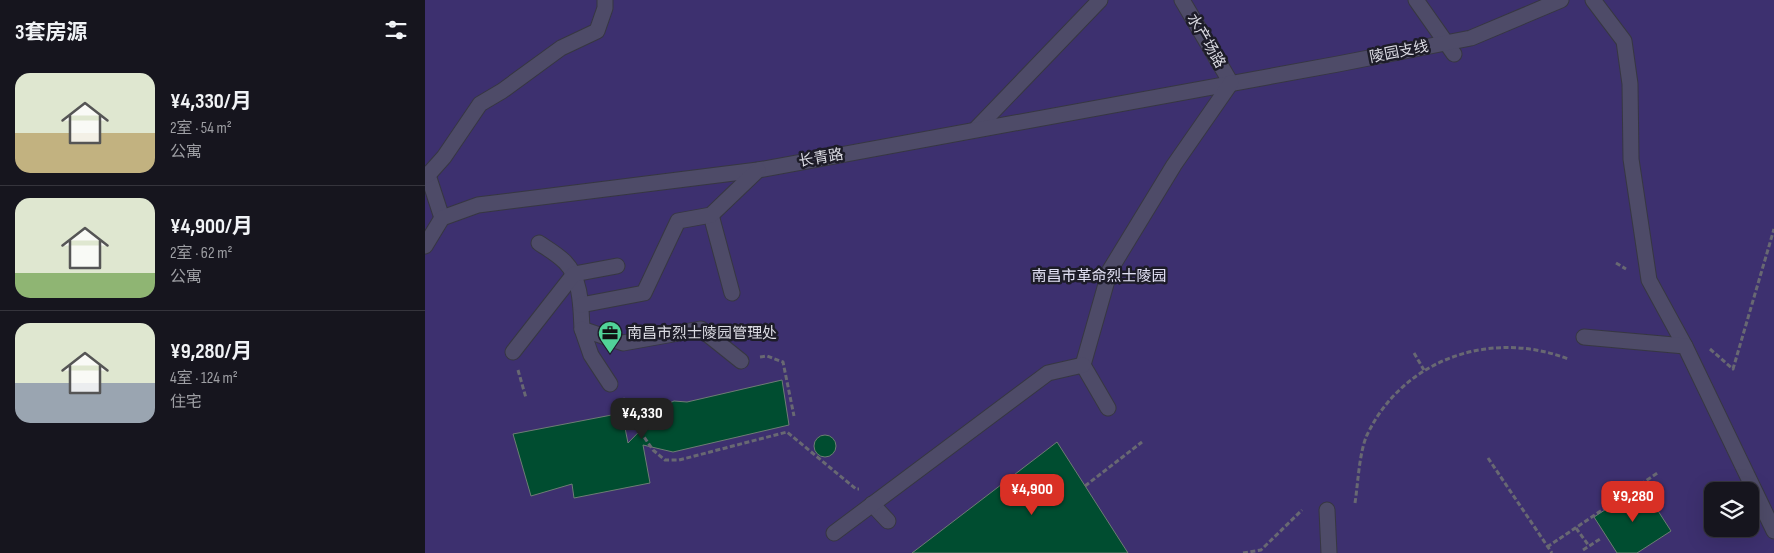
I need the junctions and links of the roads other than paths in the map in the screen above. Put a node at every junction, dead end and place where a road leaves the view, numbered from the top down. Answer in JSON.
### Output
{"nodes":[{"id":1,"x":605,"y":0,"type":"edge"},
{"id":2,"x":1100,"y":0,"type":"edge"},
{"id":3,"x":1182,"y":0,"type":"edge"},
{"id":4,"x":1417,"y":0,"type":"edge"},
{"id":5,"x":1561,"y":0,"type":"edge"},
{"id":6,"x":1593,"y":0,"type":"edge"},
{"id":7,"x":1451,"y":48,"type":"junction"},
{"id":8,"x":1231,"y":82,"type":"junction"},
{"id":9,"x":976,"y":130,"type":"junction"},
{"id":10,"x":758,"y":170,"type":"junction"},
{"id":11,"x":427,"y":175,"type":"edge"},
{"id":12,"x":711,"y":215,"type":"junction"},
{"id":13,"x":442,"y":218,"type":"junction"},
{"id":14,"x":539,"y":242,"type":"dead end"},
{"id":15,"x":425,"y":246,"type":"edge"},
{"id":16,"x":617,"y":266,"type":"dead end"},
{"id":17,"x":574,"y":274,"type":"junction"},
{"id":18,"x":732,"y":293,"type":"dead end"},
{"id":19,"x":581,"y":305,"type":"junction"},
{"id":20,"x":582,"y":329,"type":"junction"},
{"id":21,"x":1584,"y":336,"type":"dead end"},
{"id":22,"x":1685,"y":346,"type":"junction"},
{"id":23,"x":513,"y":352,"type":"road end"},
{"id":24,"x":741,"y":361,"type":"road end"},
{"id":25,"x":1083,"y":365,"type":"junction"},
{"id":26,"x":610,"y":384,"type":"road end"},
{"id":27,"x":1108,"y":408,"type":"dead end"},
{"id":28,"x":873,"y":504,"type":"junction"},
{"id":29,"x":1327,"y":510,"type":"dead end"},
{"id":30,"x":887,"y":521,"type":"dead end"},
{"id":31,"x":1774,"y":531,"type":"edge"},
{"id":32,"x":834,"y":533,"type":"dead end"},
{"id":33,"x":1329,"y":553,"type":"edge"}],
"edges":[{"from":1,"to":11,"type":"street"},
{"from":2,"to":9,"type":"street"},
{"from":3,"to":8,"type":"street","name":"水产场路"},
{"from":4,"to":7,"type":"street"},
{"from":5,"to":7,"type":"street","name":"陵园支线"},
{"from":6,"to":22,"type":"street"},
{"from":7,"to":8,"type":"street","name":"陵园支线"},
{"from":8,"to":9,"type":"street","name":"长青路"},
{"from":8,"to":25,"type":"street"},
{"from":9,"to":10,"type":"street","name":"长青路"},
{"from":10,"to":12,"type":"street"},
{"from":10,"to":13,"type":"street","name":"长青路"},
{"from":11,"to":13,"type":"street"},
{"from":12,"to":18,"type":"street"},
{"from":12,"to":19,"type":"street"},
{"from":13,"to":15,"type":"street"},
{"from":14,"to":17,"type":"street"},
{"from":16,"to":17,"type":"street"},
{"from":17,"to":19,"type":"street"},
{"from":17,"to":23,"type":"street"},
{"from":19,"to":20,"type":"street"},
{"from":20,"to":24,"type":"street"},
{"from":20,"to":26,"type":"street"},
{"from":21,"to":22,"type":"street"},
{"from":22,"to":31,"type":"street"},
{"from":25,"to":27,"type":"street"},
{"from":25,"to":28,"type":"street"},
{"from":28,"to":30,"type":"street"},
{"from":28,"to":32,"type":"street"},
{"from":29,"to":33,"type":"street"}]}
